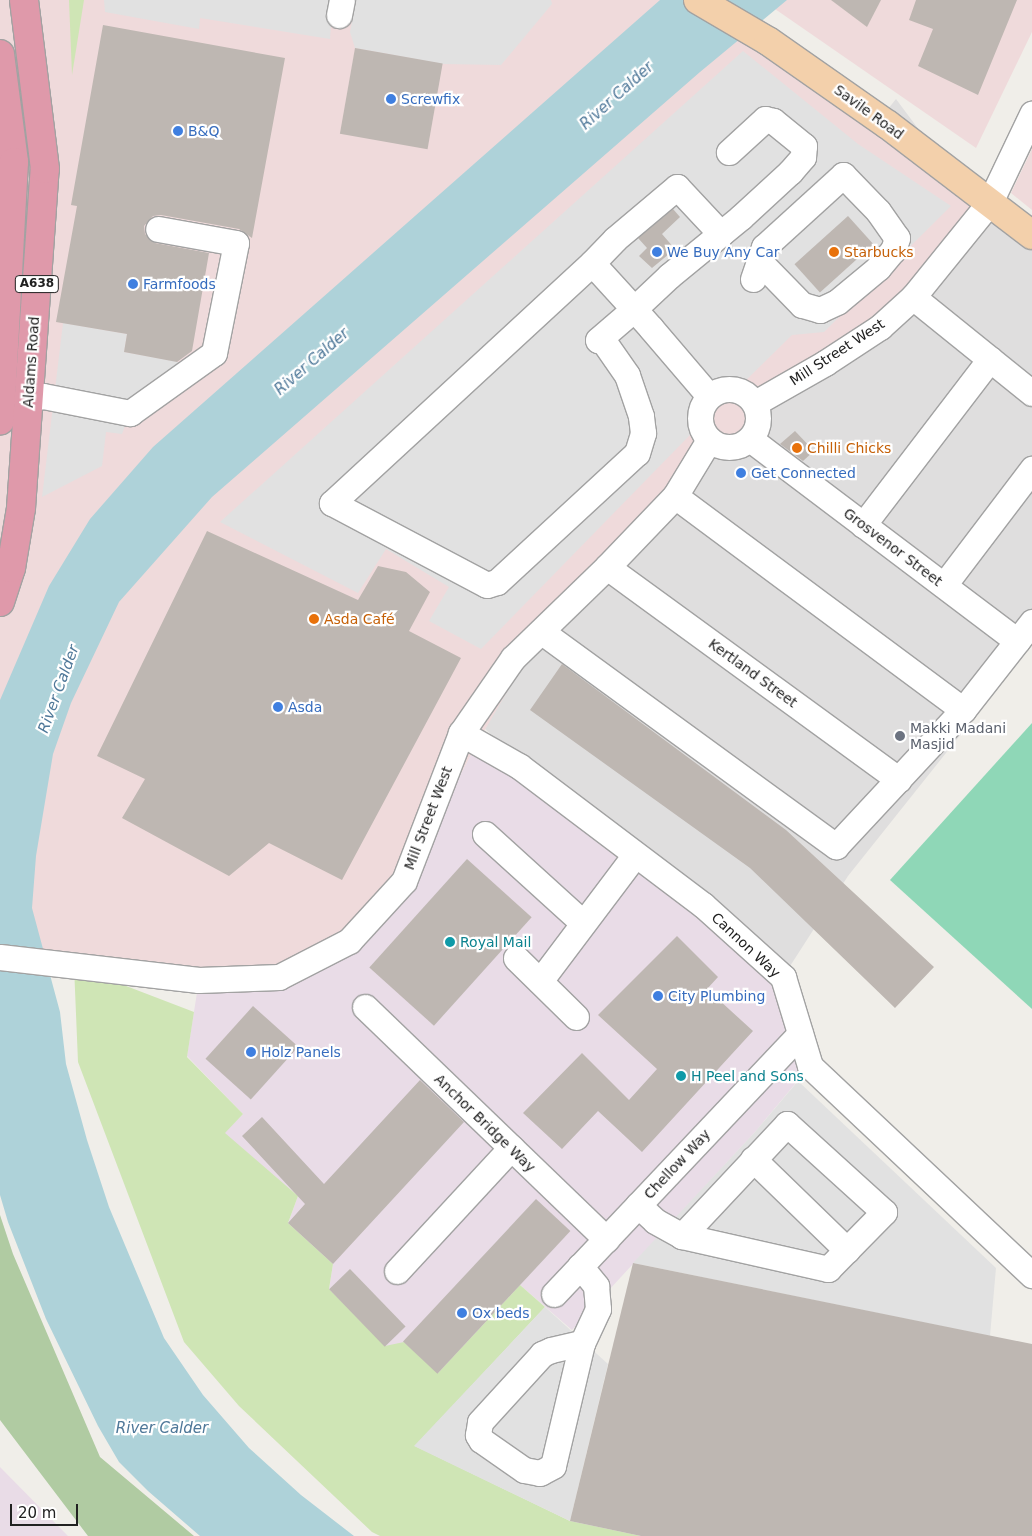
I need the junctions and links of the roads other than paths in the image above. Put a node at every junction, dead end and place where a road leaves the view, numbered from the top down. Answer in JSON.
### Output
{"nodes":[{"id":1,"x":24,"y":0,"type":"edge"},
{"id":2,"x":698,"y":0,"type":"edge"},
{"id":3,"x":0,"y":54,"type":"edge"},
{"id":4,"x":1032,"y":114,"type":"edge"},
{"id":5,"x":729,"y":152,"type":"dead end"},
{"id":6,"x":990,"y":202,"type":"junction"},
{"id":7,"x":158,"y":229,"type":"dead end"},
{"id":8,"x":721,"y":234,"type":"junction"},
{"id":9,"x":1032,"y":235,"type":"edge"},
{"id":10,"x":592,"y":263,"type":"junction"},
{"id":11,"x":756,"y":270,"type":"joint"},
{"id":12,"x":913,"y":297,"type":"junction"},
{"id":13,"x":634,"y":309,"type":"junction"},
{"id":14,"x":990,"y":359,"type":"junction"},
{"id":15,"x":1032,"y":393,"type":"edge"},
{"id":16,"x":709,"y":396,"type":"junction"},
{"id":17,"x":29,"y":399,"type":"junction"},
{"id":18,"x":755,"y":403,"type":"junction"},
{"id":19,"x":0,"y":421,"type":"edge"},
{"id":20,"x":750,"y":439,"type":"junction"},
{"id":21,"x":709,"y":440,"type":"junction"},
{"id":22,"x":1032,"y":469,"type":"edge"},
{"id":23,"x":675,"y":496,"type":"junction"},
{"id":24,"x":863,"y":525,"type":"junction"},
{"id":25,"x":607,"y":567,"type":"junction"},
{"id":26,"x":944,"y":585,"type":"junction"},
{"id":27,"x":0,"y":602,"type":"edge"},
{"id":28,"x":542,"y":632,"type":"junction"},
{"id":29,"x":1025,"y":632,"type":"edge"},
{"id":30,"x":963,"y":710,"type":"junction"},
{"id":31,"x":461,"y":733,"type":"junction"},
{"id":32,"x":899,"y":780,"type":"junction"},
{"id":33,"x":485,"y":834,"type":"dead end"},
{"id":34,"x":635,"y":854,"type":"junction"},
{"id":35,"x":583,"y":923,"type":"junction"},
{"id":36,"x":0,"y":957,"type":"edge"},
{"id":37,"x":516,"y":958,"type":"dead end"},
{"id":38,"x":540,"y":981,"type":"junction"},
{"id":39,"x":364,"y":1007,"type":"dead end"},
{"id":40,"x":576,"y":1017,"type":"dead end"},
{"id":41,"x":800,"y":1034,"type":"junction"},
{"id":42,"x":511,"y":1148,"type":"junction"},
{"id":43,"x":753,"y":1159,"type":"junction"},
{"id":44,"x":638,"y":1205,"type":"junction"},
{"id":45,"x":682,"y":1236,"type":"junction"},
{"id":46,"x":606,"y":1239,"type":"junction"},
{"id":47,"x":847,"y":1250,"type":"junction"},
{"id":48,"x":580,"y":1266,"type":"junction"},
{"id":49,"x":397,"y":1271,"type":"dead end"},
{"id":50,"x":1032,"y":1275,"type":"edge"},
{"id":51,"x":554,"y":1294,"type":"dead end"},
{"id":52,"x":582,"y":1343,"type":"junction"}],
"edges":[{"from":1,"to":17,"type":"highway","name":"Aldams Road","number":"A638"},
{"from":2,"to":6,"type":"main road","name":"Savile Road"},
{"from":3,"to":19,"type":"highway","name":"Aldams Road","number":"A638"},
{"from":4,"to":6,"type":"street","name":"Mill Street West"},
{"from":5,"to":8,"type":"street"},
{"from":6,"to":9,"type":"main road","name":"Savile Road"},
{"from":6,"to":12,"type":"street","name":"Mill Street West"},
{"from":7,"to":17,"type":"street"},
{"from":8,"to":10,"type":"street"},
{"from":8,"to":13,"type":"street"},
{"from":10,"to":13,"type":"street"},
{"from":10,"to":13,"type":"street"},
{"from":11,"to":11,"type":"street"},
{"from":12,"to":14,"type":"street"},
{"from":12,"to":18,"type":"street","name":"Mill Street West"},
{"from":13,"to":16,"type":"street"},
{"from":14,"to":15,"type":"street"},
{"from":14,"to":24,"type":"street"},
{"from":16,"to":18,"type":"street"},
{"from":16,"to":21,"type":"street"},
{"from":17,"to":27,"type":"highway","name":"Aldams Road","number":"A638"},
{"from":18,"to":20,"type":"street"},
{"from":20,"to":21,"type":"street"},
{"from":20,"to":24,"type":"street","name":"Grosvenor Street"},
{"from":21,"to":23,"type":"street","name":"Mill Street West"},
{"from":22,"to":26,"type":"street"},
{"from":23,"to":25,"type":"street","name":"Mill Street West"},
{"from":23,"to":30,"type":"street"},
{"from":24,"to":26,"type":"street","name":"Grosvenor Street"},
{"from":25,"to":28,"type":"street","name":"Mill Street West"},
{"from":25,"to":32,"type":"street","name":"Kertland Street"},
{"from":26,"to":29,"type":"street","name":"Grosvenor Street"},
{"from":28,"to":31,"type":"street","name":"Mill Street West"},
{"from":28,"to":32,"type":"street"},
{"from":29,"to":30,"type":"street"},
{"from":30,"to":32,"type":"street"},
{"from":31,"to":34,"type":"street","name":"Cannon Way"},
{"from":31,"to":36,"type":"street","name":"Mill Street West"},
{"from":33,"to":35,"type":"street"},
{"from":34,"to":35,"type":"street"},
{"from":34,"to":41,"type":"street","name":"Cannon Way"},
{"from":35,"to":38,"type":"street"},
{"from":37,"to":38,"type":"street"},
{"from":38,"to":40,"type":"street"},
{"from":39,"to":42,"type":"street","name":"Anchor Bridge Way"},
{"from":41,"to":44,"type":"street","name":"Chellow Way"},
{"from":41,"to":50,"type":"street","name":"Cannon Way"},
{"from":42,"to":46,"type":"street","name":"Anchor Bridge Way"},
{"from":42,"to":49,"type":"street"},
{"from":43,"to":45,"type":"street"},
{"from":43,"to":47,"type":"street"},
{"from":43,"to":47,"type":"street"},
{"from":44,"to":45,"type":"street"},
{"from":44,"to":46,"type":"street","name":"Chellow Way"},
{"from":45,"to":47,"type":"street"},
{"from":46,"to":48,"type":"street","name":"Chellow Way"},
{"from":48,"to":51,"type":"street","name":"Chellow Way"},
{"from":48,"to":52,"type":"street"},
{"from":52,"to":52,"type":"street"}]}
